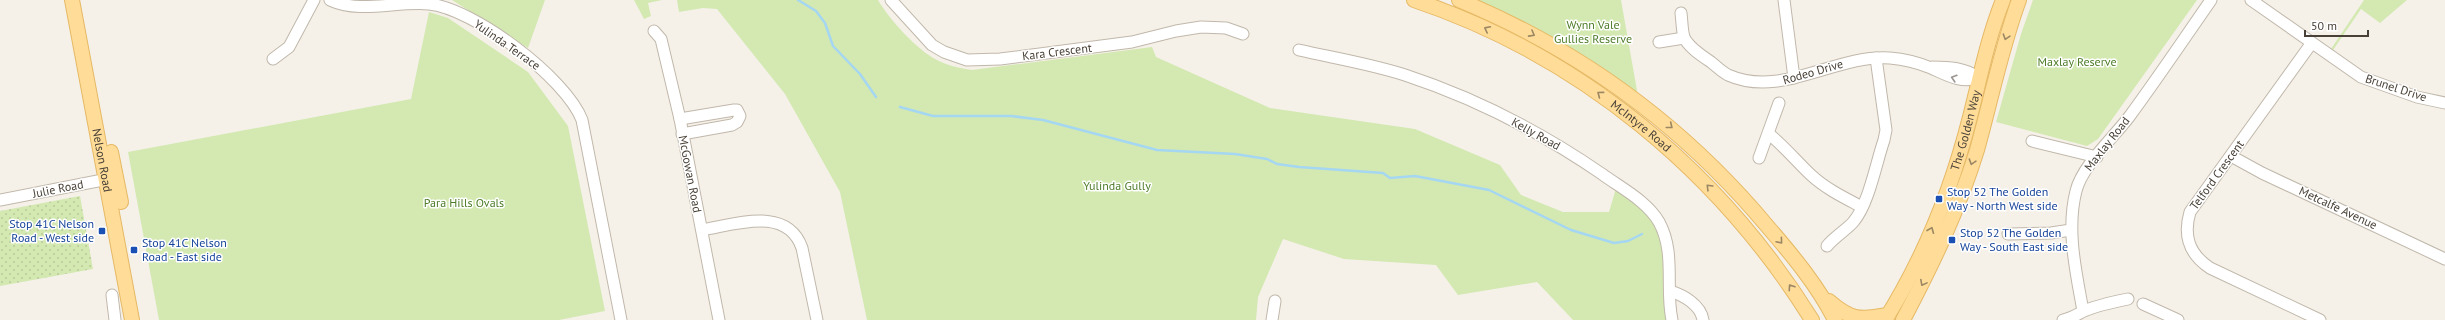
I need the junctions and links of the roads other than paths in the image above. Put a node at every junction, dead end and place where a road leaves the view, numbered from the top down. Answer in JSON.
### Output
{"nodes":[{"id":1,"x":72,"y":0,"type":"edge"},
{"id":2,"x":82,"y":0,"type":"edge"},
{"id":3,"x":314,"y":0,"type":"edge"},
{"id":4,"x":330,"y":0,"type":"edge"},
{"id":5,"x":891,"y":0,"type":"edge"},
{"id":6,"x":1414,"y":0,"type":"edge"},
{"id":7,"x":1459,"y":0,"type":"edge"},
{"id":8,"x":1784,"y":0,"type":"edge"},
{"id":9,"x":2003,"y":0,"type":"edge"},
{"id":10,"x":2019,"y":0,"type":"edge"},
{"id":11,"x":2211,"y":0,"type":"edge"},
{"id":12,"x":2251,"y":0,"type":"edge"},
{"id":13,"x":1682,"y":13,"type":"dead end"},
{"id":14,"x":654,"y":31,"type":"dead end"},
{"id":15,"x":1243,"y":34,"type":"dead end"},
{"id":16,"x":1684,"y":38,"type":"junction"},
{"id":17,"x":1659,"y":42,"type":"dead end"},
{"id":18,"x":2311,"y":44,"type":"junction"},
{"id":19,"x":1299,"y":50,"type":"dead end"},
{"id":20,"x":1876,"y":58,"type":"junction"},
{"id":21,"x":273,"y":59,"type":"dead end"},
{"id":22,"x":2000,"y":60,"type":"junction"},
{"id":23,"x":1794,"y":78,"type":"junction"},
{"id":24,"x":1979,"y":78,"type":"junction"},
{"id":25,"x":1779,"y":103,"type":"dead end"},
{"id":26,"x":1989,"y":103,"type":"junction"},
{"id":27,"x":2445,"y":103,"type":"edge"},
{"id":28,"x":680,"y":119,"type":"junction"},
{"id":29,"x":682,"y":134,"type":"junction"},
{"id":30,"x":1769,"y":134,"type":"junction"},
{"id":31,"x":2032,"y":141,"type":"dead end"},
{"id":32,"x":2097,"y":156,"type":"junction"},
{"id":33,"x":2231,"y":156,"type":"junction"},
{"id":34,"x":1759,"y":158,"type":"dead end"},
{"id":35,"x":111,"y":179,"type":"junction"},
{"id":36,"x":0,"y":200,"type":"edge"},
{"id":37,"x":1862,"y":207,"type":"junction"},
{"id":38,"x":702,"y":230,"type":"junction"},
{"id":39,"x":2072,"y":230,"type":"junction"},
{"id":40,"x":2008,"y":234,"type":"dead end"},
{"id":41,"x":1826,"y":246,"type":"dead end"},
{"id":42,"x":2445,"y":258,"type":"edge"},
{"id":43,"x":1670,"y":291,"type":"junction"},
{"id":44,"x":112,"y":295,"type":"dead end"},
{"id":45,"x":1822,"y":296,"type":"junction"},
{"id":46,"x":2128,"y":299,"type":"dead end"},
{"id":47,"x":1275,"y":301,"type":"dead end"},
{"id":48,"x":2143,"y":304,"type":"dead end"},
{"id":49,"x":2083,"y":311,"type":"junction"},
{"id":50,"x":1886,"y":317,"type":"edge"},
{"id":51,"x":115,"y":320,"type":"edge"},
{"id":52,"x":132,"y":320,"type":"edge"},
{"id":53,"x":142,"y":320,"type":"edge"},
{"id":54,"x":621,"y":320,"type":"edge"},
{"id":55,"x":719,"y":320,"type":"edge"},
{"id":56,"x":817,"y":320,"type":"edge"},
{"id":57,"x":1272,"y":320,"type":"edge"},
{"id":58,"x":1672,"y":320,"type":"edge"},
{"id":59,"x":1703,"y":320,"type":"edge"},
{"id":60,"x":1812,"y":320,"type":"edge"},
{"id":61,"x":1835,"y":320,"type":"edge"},
{"id":62,"x":1903,"y":320,"type":"edge"},
{"id":63,"x":2063,"y":320,"type":"edge"},
{"id":64,"x":2178,"y":320,"type":"edge"},
{"id":65,"x":2320,"y":320,"type":"edge"}],
"edges":[{"from":1,"to":35,"type":"main road","name":"Nelson Road"},
{"from":2,"to":35,"type":"main road","name":"Nelson Road"},
{"from":3,"to":21,"type":"street"},
{"from":4,"to":54,"type":"street","name":"Yulinda Terrace"},
{"from":5,"to":15,"type":"street","name":"Kara Crescent"},
{"from":60,"to":6,"type":"main road","name":"McIntyre Road","one_way":true},
{"from":7,"to":45,"type":"main road","name":"McIntyre Road","one_way":true},
{"from":8,"to":23,"type":"street"},
{"from":9,"to":24,"type":"main road","name":"The Golden Way"},
{"from":10,"to":22,"type":"main road","name":"The Golden Way","one_way":true},
{"from":11,"to":32,"type":"street","name":"Maxlay Road"},
{"from":12,"to":18,"type":"street","name":"Brunel Drive"},
{"from":13,"to":16,"type":"street"},
{"from":14,"to":28,"type":"street","name":"McGowan Road"},
{"from":16,"to":17,"type":"street"},
{"from":16,"to":23,"type":"street","name":"Rodeo Drive"},
{"from":18,"to":27,"type":"street","name":"Brunel Drive"},
{"from":18,"to":33,"type":"street","name":"Telford Crescent"},
{"from":19,"to":43,"type":"street","name":"Kelly Road"},
{"from":20,"to":23,"type":"street","name":"Rodeo Drive"},
{"from":20,"to":24,"type":"street","name":"Rodeo Drive"},
{"from":20,"to":37,"type":"street"},
{"from":22,"to":24,"type":"main road"},
{"from":22,"to":26,"type":"main road","name":"The Golden Way"},
{"from":24,"to":26,"type":"main road"},
{"from":50,"to":24,"type":"main road","name":"The Golden Way","one_way":true},
{"from":25,"to":30,"type":"street"},
{"from":26,"to":62,"type":"main road","name":"The Golden Way","one_way":true},
{"from":28,"to":29,"type":"street","name":"McGowan Road"},
{"from":28,"to":29,"type":"street"},
{"from":29,"to":38,"type":"street","name":"McGowan Road"},
{"from":30,"to":34,"type":"street"},
{"from":30,"to":37,"type":"street"},
{"from":31,"to":32,"type":"street"},
{"from":32,"to":39,"type":"street","name":"Maxlay Road"},
{"from":33,"to":42,"type":"street","name":"Metcalfe Avenue"},
{"from":33,"to":65,"type":"street","name":"Telford Crescent"},
{"from":35,"to":36,"type":"street","name":"Julie Road"},
{"from":35,"to":52,"type":"main road","name":"Nelson Road"},
{"from":35,"to":53,"type":"main road","name":"Nelson Road"},
{"from":37,"to":41,"type":"street"},
{"from":38,"to":55,"type":"street","name":"McGowan Road"},
{"from":38,"to":56,"type":"street"},
{"from":39,"to":40,"type":"street"},
{"from":39,"to":49,"type":"street","name":"Maxlay Road"},
{"from":43,"to":58,"type":"street","name":"Kelly Road"},
{"from":43,"to":59,"type":"street"},
{"from":44,"to":51,"type":"street"},
{"from":45,"to":50,"type":"main road"},
{"from":45,"to":61,"type":"main road","name":"McIntyre Road"},
{"from":46,"to":49,"type":"street"},
{"from":47,"to":57,"type":"street"},
{"from":48,"to":64,"type":"street"},
{"from":49,"to":63,"type":"street"}]}
